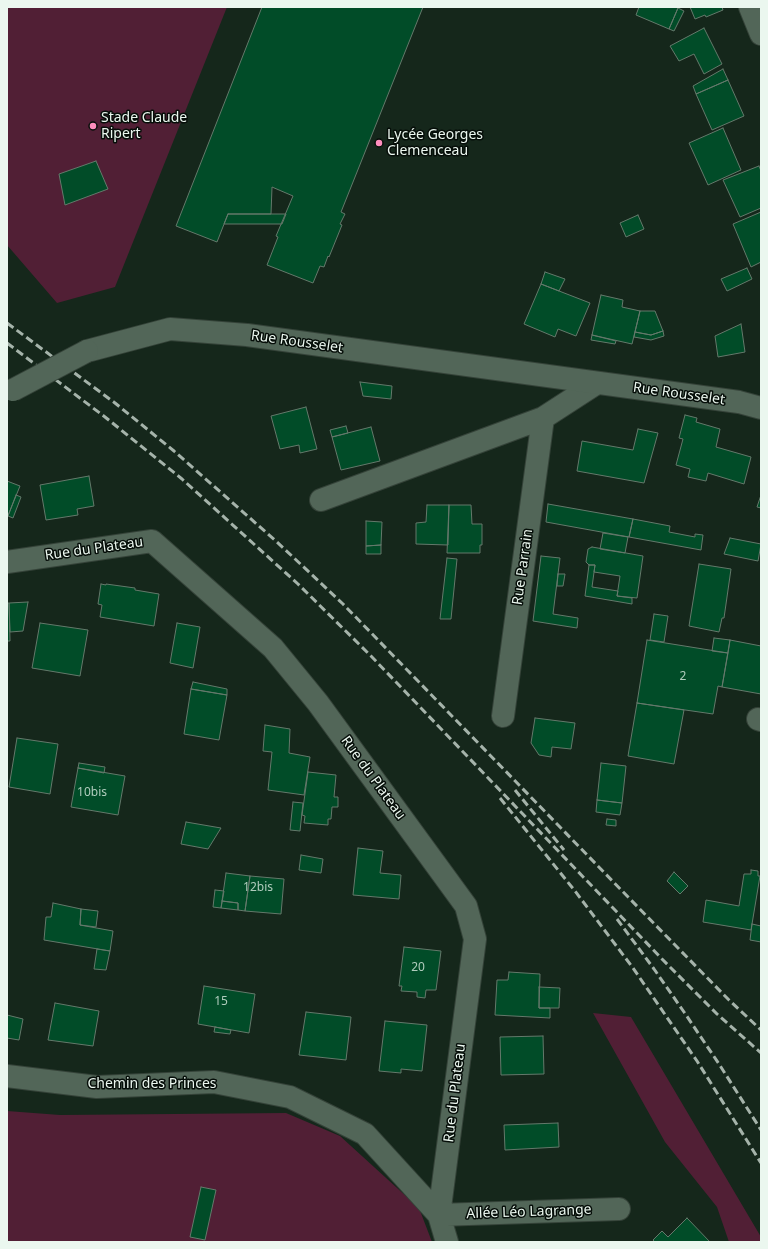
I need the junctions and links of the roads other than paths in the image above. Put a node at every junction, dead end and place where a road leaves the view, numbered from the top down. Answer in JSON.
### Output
{"nodes":[{"id":1,"x":750,"y":7,"type":"edge"},
{"id":2,"x":761,"y":34,"type":"edge"},
{"id":3,"x":597,"y":383,"type":"junction"},
{"id":4,"x":10,"y":391,"type":"edge"},
{"id":5,"x":761,"y":408,"type":"edge"},
{"id":6,"x":543,"y":418,"type":"junction"},
{"id":7,"x":321,"y":500,"type":"dead end"},
{"id":8,"x":7,"y":562,"type":"edge"},
{"id":9,"x":503,"y":716,"type":"dead end"},
{"id":10,"x":7,"y":1076,"type":"edge"},
{"id":11,"x":620,"y":1209,"type":"dead end"},
{"id":12,"x":439,"y":1215,"type":"junction"},
{"id":13,"x":447,"y":1242,"type":"edge"}],
"edges":[{"from":1,"to":2,"type":"street"},
{"from":3,"to":4,"type":"street","name":"Rue Rousselet","bridge":true},
{"from":3,"to":5,"type":"street","name":"Rue Rousselet"},
{"from":3,"to":6,"type":"street"},
{"from":6,"to":7,"type":"street"},
{"from":6,"to":9,"type":"street","name":"Rue Parrain"},
{"from":8,"to":12,"type":"street","name":"Rue du Plateau"},
{"from":10,"to":12,"type":"street","name":"Chemin des Princes"},
{"from":11,"to":12,"type":"street","name":"Allée Léo Lagrange"},
{"from":12,"to":13,"type":"street","name":"Chemin des Princes"}]}
